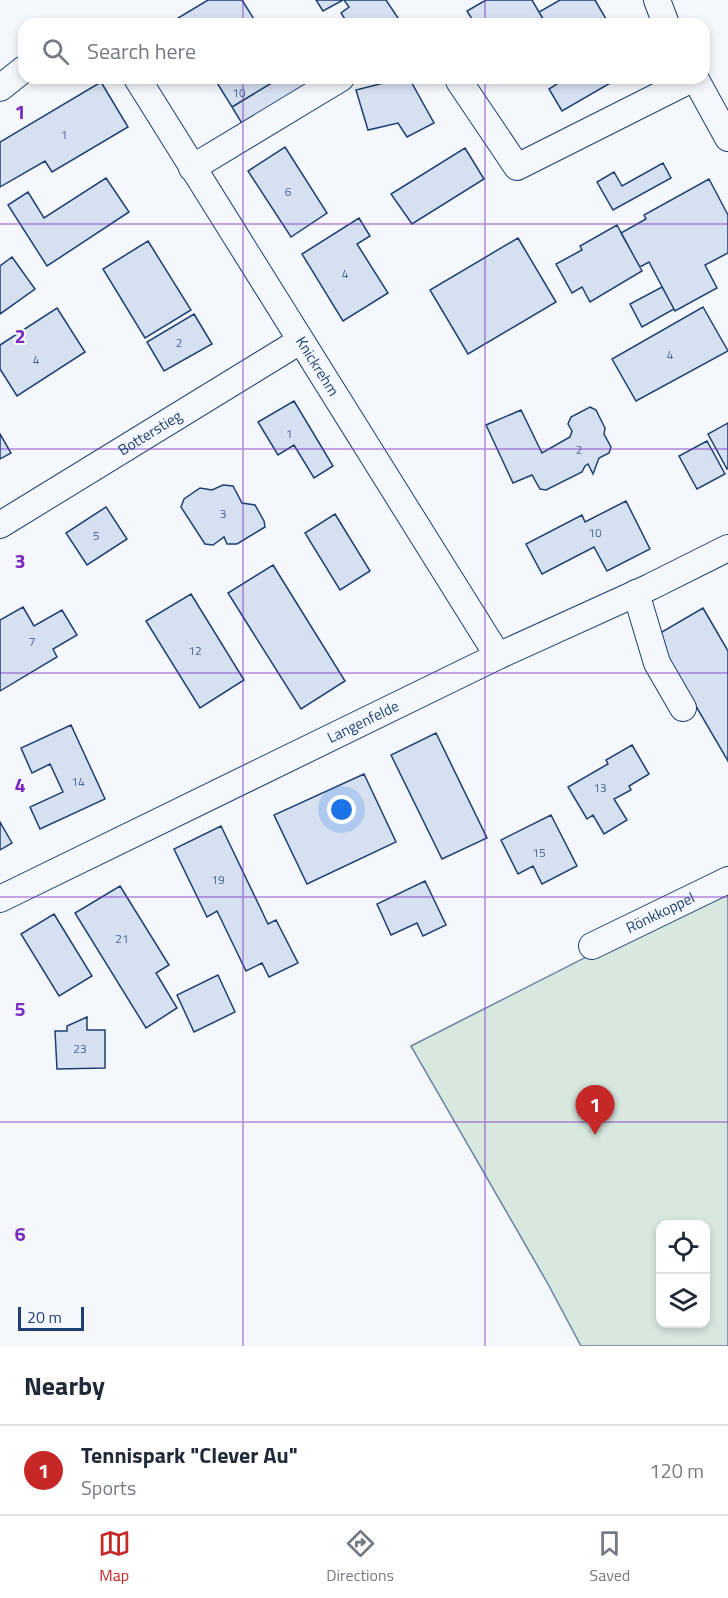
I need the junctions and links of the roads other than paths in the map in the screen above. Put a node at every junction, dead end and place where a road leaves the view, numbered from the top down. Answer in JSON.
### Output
{"nodes":[{"id":1,"x":657,"y":0,"type":"edge"},
{"id":2,"x":664,"y":18,"type":"edge"},
{"id":3,"x":18,"y":74,"type":"edge"},
{"id":4,"x":141,"y":84,"type":"edge"},
{"id":5,"x":331,"y":84,"type":"edge"},
{"id":6,"x":461,"y":84,"type":"edge"},
{"id":7,"x":682,"y":84,"type":"edge"},
{"id":8,"x":697,"y":84,"type":"edge"},
{"id":9,"x":0,"y":88,"type":"edge"},
{"id":10,"x":728,"y":138,"type":"edge"},
{"id":11,"x":192,"y":168,"type":"junction"},
{"id":12,"x":300,"y":341,"type":"junction"},
{"id":13,"x":0,"y":525,"type":"edge"},
{"id":14,"x":728,"y":548,"type":"edge"},
{"id":15,"x":636,"y":593,"type":"junction"},
{"id":16,"x":498,"y":656,"type":"junction"},
{"id":17,"x":683,"y":708,"type":"dead end"},
{"id":18,"x":728,"y":880,"type":"edge"},
{"id":19,"x":0,"y":899,"type":"edge"},
{"id":20,"x":592,"y":946,"type":"dead end"}],
"edges":[{"from":1,"to":2,"type":"street"},
{"from":3,"to":9,"type":"street"},
{"from":4,"to":11,"type":"street","name":"Knickrehm"},
{"from":5,"to":11,"type":"street"},
{"from":6,"to":7,"type":"street"},
{"from":8,"to":10,"type":"street"},
{"from":11,"to":12,"type":"street","name":"Knickrehm"},
{"from":12,"to":13,"type":"street","name":"Botterstieg"},
{"from":12,"to":16,"type":"street","name":"Knickrehm"},
{"from":14,"to":15,"type":"street","name":"Langenfelde"},
{"from":15,"to":16,"type":"street","name":"Langenfelde"},
{"from":15,"to":17,"type":"street"},
{"from":16,"to":19,"type":"street","name":"Langenfelde"},
{"from":18,"to":20,"type":"street","name":"Rönkkoppel"}]}
